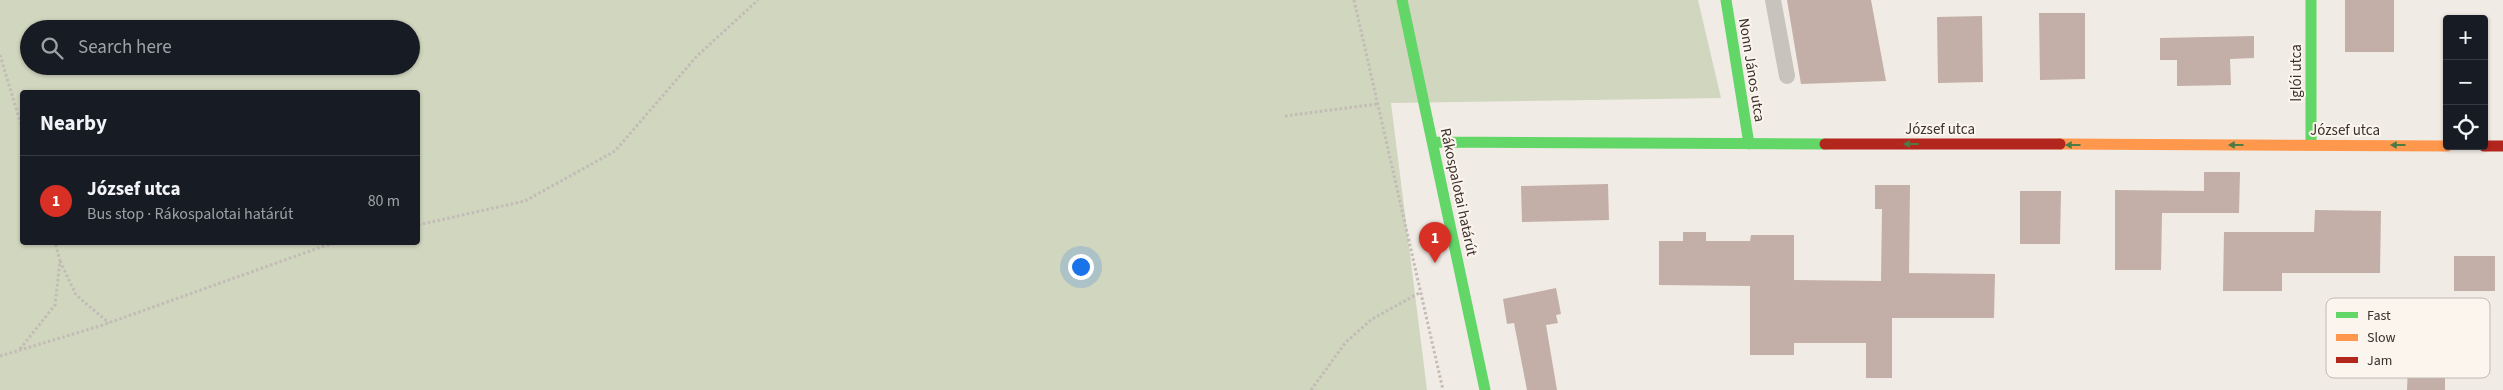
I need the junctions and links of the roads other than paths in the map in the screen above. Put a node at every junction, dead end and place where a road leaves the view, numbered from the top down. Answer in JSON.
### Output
{"nodes":[{"id":1,"x":1402,"y":0,"type":"edge"},
{"id":2,"x":1726,"y":0,"type":"edge"},
{"id":3,"x":1773,"y":0,"type":"edge"},
{"id":4,"x":2311,"y":0,"type":"edge"},
{"id":5,"x":1787,"y":76,"type":"dead end"},
{"id":6,"x":1433,"y":142,"type":"junction"},
{"id":7,"x":1749,"y":144,"type":"junction"},
{"id":8,"x":2311,"y":145,"type":"junction"},
{"id":9,"x":2443,"y":146,"type":"edge"},
{"id":10,"x":2488,"y":146,"type":"edge"},
{"id":11,"x":2503,"y":146,"type":"edge"},
{"id":12,"x":1485,"y":390,"type":"edge"}],
"edges":[{"from":1,"to":6,"type":"street","name":"Rákospalotai határút"},
{"from":2,"to":7,"type":"street","name":"Nonn János utca"},
{"from":3,"to":5,"type":"lane"},
{"from":4,"to":8,"type":"street","name":"Iglói utca"},
{"from":6,"to":7,"type":"street","name":"József utca"},
{"from":6,"to":12,"type":"street","name":"Rákospalotai határút"},
{"from":8,"to":7,"type":"street","name":"József utca","one_way":true},
{"from":9,"to":8,"type":"street","name":"József utca","one_way":true},
{"from":10,"to":11,"type":"street"}]}
